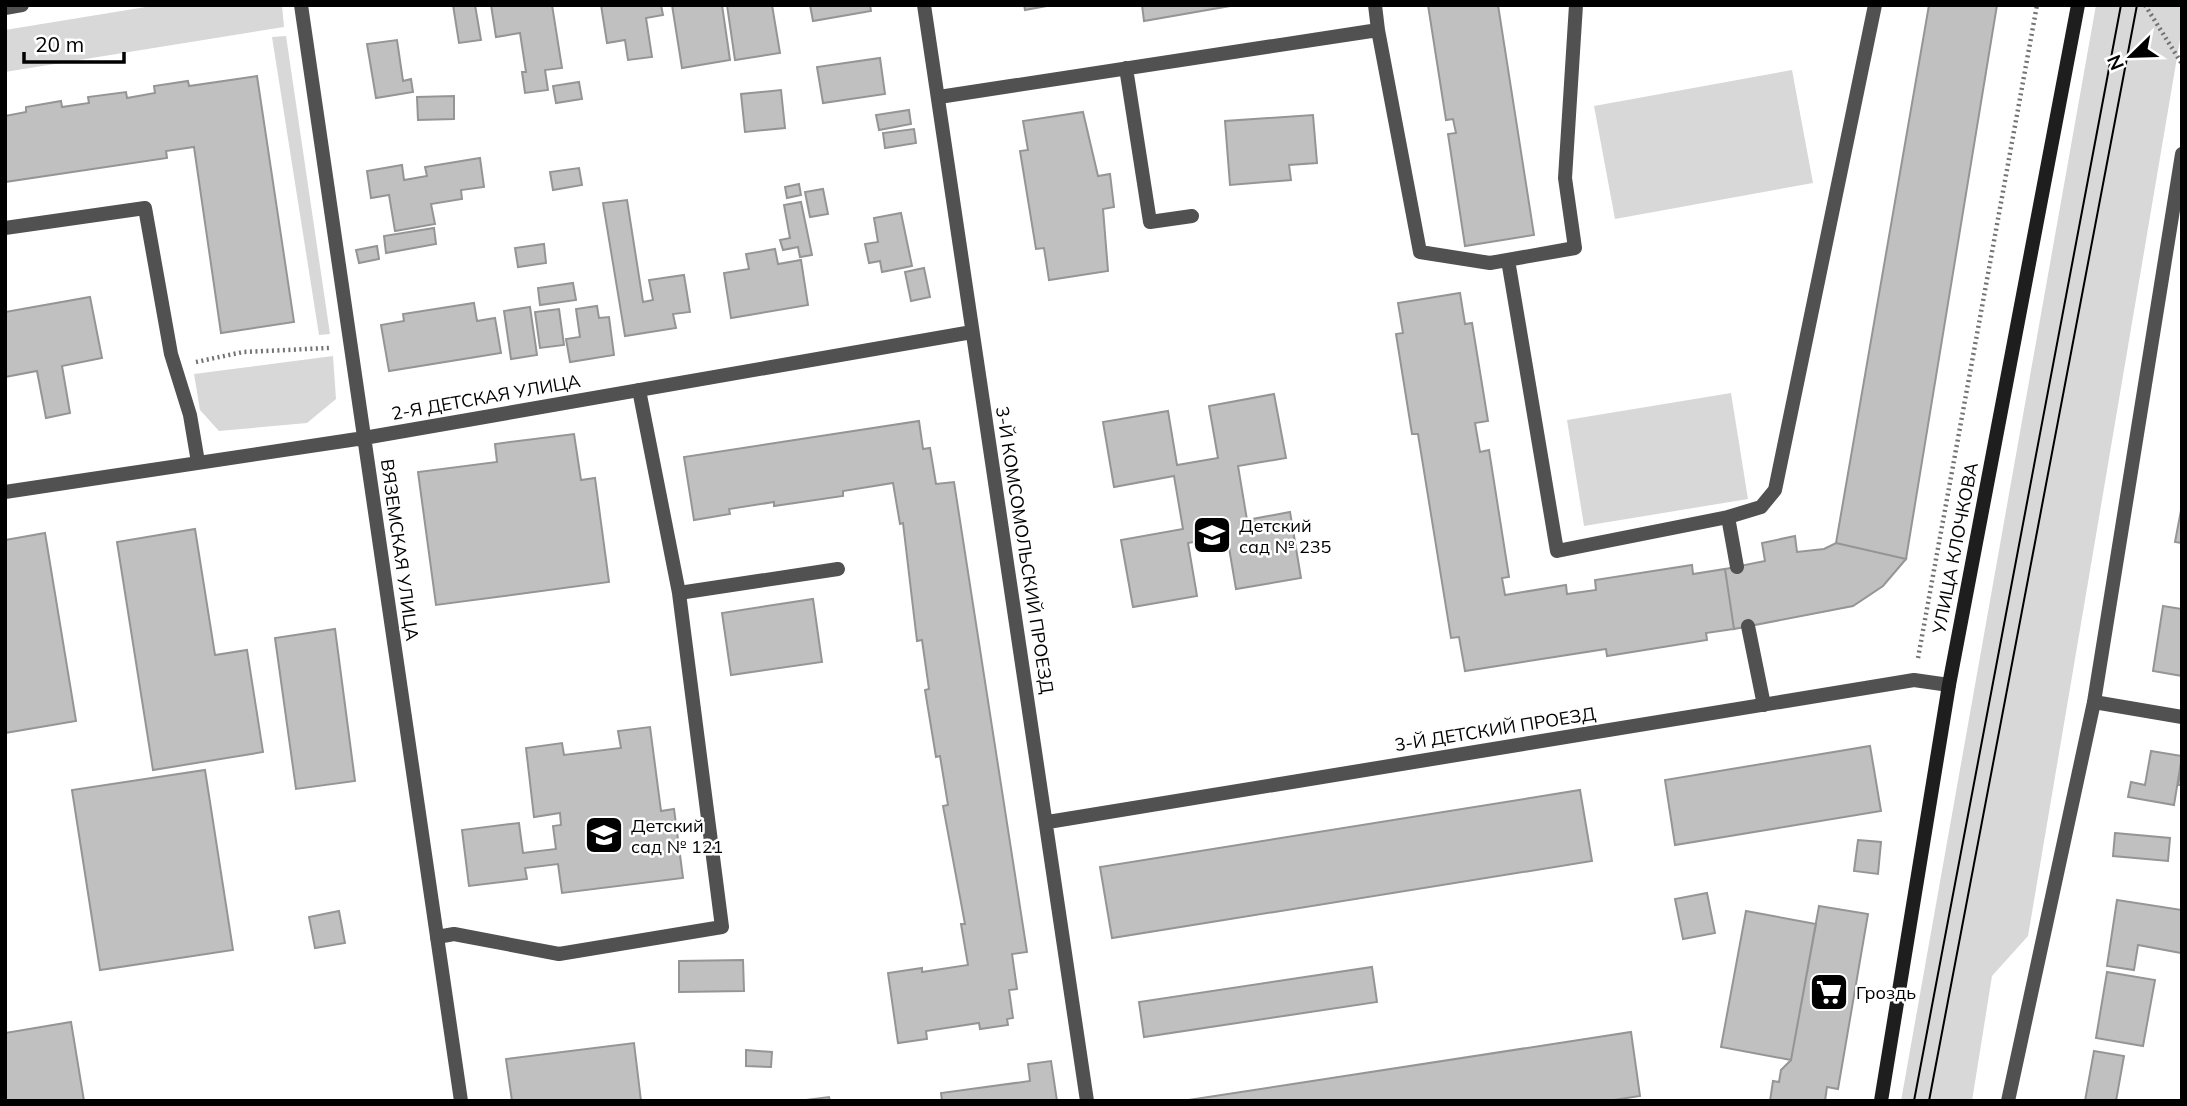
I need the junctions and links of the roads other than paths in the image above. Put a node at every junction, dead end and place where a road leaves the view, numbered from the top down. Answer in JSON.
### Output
{"nodes":[{"id":1,"x":22,"y":5,"type":"edge"},
{"id":2,"x":301,"y":5,"type":"edge"},
{"id":3,"x":924,"y":5,"type":"edge"},
{"id":4,"x":1375,"y":5,"type":"edge"},
{"id":5,"x":1576,"y":5,"type":"edge"},
{"id":6,"x":1875,"y":5,"type":"edge"},
{"id":7,"x":2078,"y":5,"type":"edge"},
{"id":8,"x":5,"y":8,"type":"edge"},
{"id":9,"x":1378,"y":30,"type":"junction"},
{"id":10,"x":1126,"y":68,"type":"junction"},
{"id":11,"x":939,"y":97,"type":"junction"},
{"id":12,"x":2182,"y":154,"type":"edge"},
{"id":13,"x":1192,"y":216,"type":"dead end"},
{"id":14,"x":2177,"y":219,"type":"edge"},
{"id":15,"x":5,"y":228,"type":"edge"},
{"id":16,"x":1508,"y":260,"type":"junction"},
{"id":17,"x":972,"y":332,"type":"junction"},
{"id":18,"x":639,"y":390,"type":"junction"},
{"id":19,"x":364,"y":439,"type":"junction"},
{"id":20,"x":198,"y":462,"type":"junction"},
{"id":21,"x":5,"y":492,"type":"edge"},
{"id":22,"x":1728,"y":517,"type":"junction"},
{"id":23,"x":1737,"y":566,"type":"dead end"},
{"id":24,"x":838,"y":569,"type":"dead end"},
{"id":25,"x":679,"y":593,"type":"junction"},
{"id":26,"x":1748,"y":626,"type":"dead end"},
{"id":27,"x":1949,"y":685,"type":"junction"},
{"id":28,"x":2094,"y":702,"type":"junction"},
{"id":29,"x":1763,"y":705,"type":"junction"},
{"id":30,"x":2182,"y":717,"type":"edge"},
{"id":31,"x":1048,"y":822,"type":"junction"},
{"id":32,"x":436,"y":937,"type":"junction"},
{"id":33,"x":461,"y":1101,"type":"edge"},
{"id":34,"x":1087,"y":1101,"type":"edge"},
{"id":35,"x":1881,"y":1101,"type":"edge"},
{"id":36,"x":2008,"y":1101,"type":"edge"}],
"edges":[{"from":1,"to":8,"type":"street"},
{"from":2,"to":19,"type":"street","name":"ВЯЗЕМСКАЯ УЛИЦА"},
{"from":3,"to":11,"type":"street","name":"3-Й КОМСОМОЛЬСКИЙ ПРОЕЗД"},
{"from":4,"to":9,"type":"street"},
{"from":5,"to":16,"type":"street"},
{"from":6,"to":22,"type":"street"},
{"from":7,"to":27,"type":"street","name":"УЛИЦА КЛОЧКОВА"},
{"from":9,"to":10,"type":"street"},
{"from":9,"to":16,"type":"street"},
{"from":10,"to":11,"type":"street"},
{"from":10,"to":13,"type":"street"},
{"from":11,"to":17,"type":"street","name":"3-Й КОМСОМОЛЬСКИЙ ПРОЕЗД"},
{"from":12,"to":14,"type":"street"},
{"from":14,"to":28,"type":"street"},
{"from":15,"to":20,"type":"street"},
{"from":16,"to":22,"type":"street"},
{"from":17,"to":18,"type":"street","name":"2-Я ДЕТСКАЯ УЛИЦА"},
{"from":17,"to":31,"type":"street","name":"3-Й КОМСОМОЛЬСКИЙ ПРОЕЗД"},
{"from":18,"to":19,"type":"street","name":"2-Я ДЕТСКАЯ УЛИЦА"},
{"from":18,"to":25,"type":"street"},
{"from":19,"to":20,"type":"street","name":"2-Я ДЕТСКАЯ УЛИЦА"},
{"from":19,"to":32,"type":"street","name":"ВЯЗЕМСКАЯ УЛИЦА"},
{"from":20,"to":21,"type":"street","name":"2-Я ДЕТСКАЯ УЛИЦА"},
{"from":22,"to":23,"type":"street"},
{"from":24,"to":25,"type":"street"},
{"from":25,"to":32,"type":"street"},
{"from":26,"to":29,"type":"street"},
{"from":27,"to":29,"type":"street","name":"3-Й ДЕТСКИЙ ПРОЕЗД"},
{"from":27,"to":35,"type":"street","name":"УЛИЦА КЛОЧКОВА"},
{"from":28,"to":30,"type":"street"},
{"from":28,"to":36,"type":"street"},
{"from":29,"to":31,"type":"street","name":"3-Й ДЕТСКИЙ ПРОЕЗД"},
{"from":31,"to":34,"type":"street","name":"3-Й КОМСОМОЛЬСКИЙ ПРОЕЗД"},
{"from":32,"to":33,"type":"street","name":"ВЯЗЕМСКАЯ УЛИЦА"}]}
